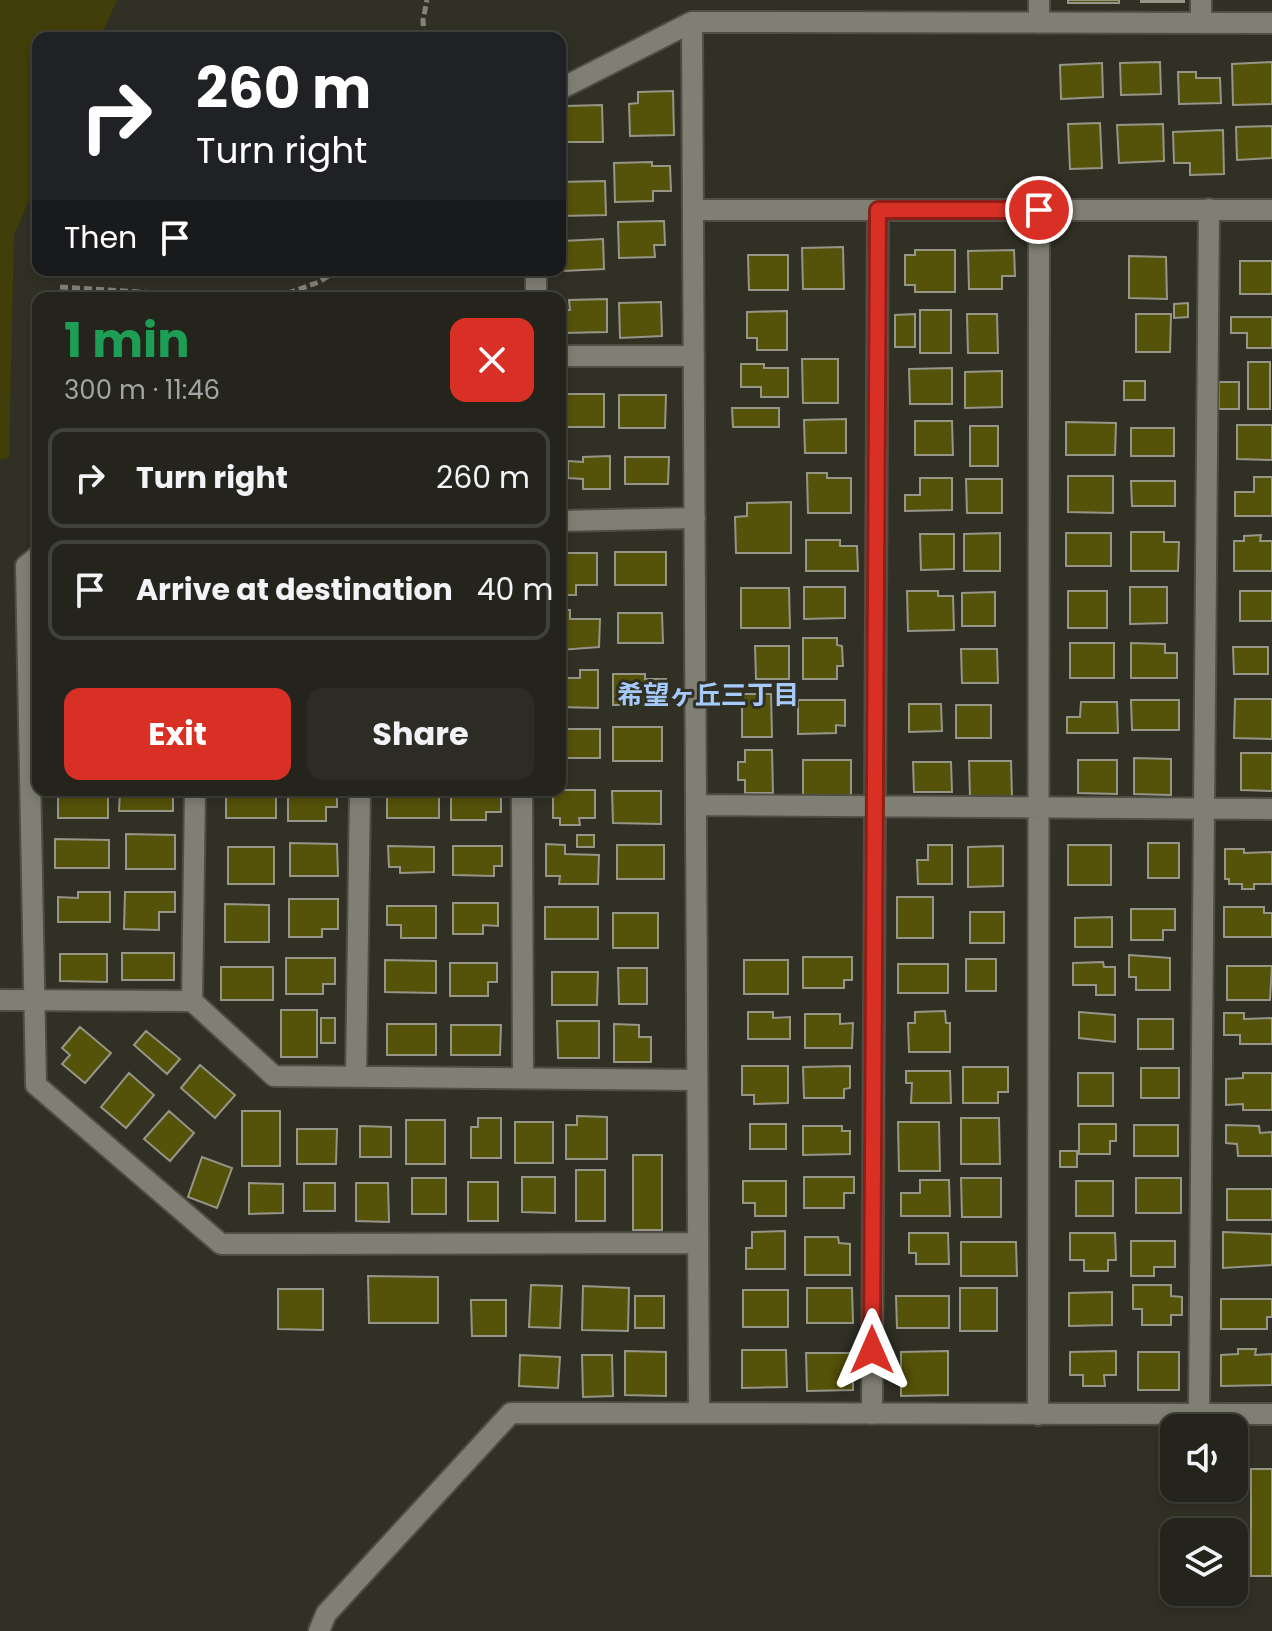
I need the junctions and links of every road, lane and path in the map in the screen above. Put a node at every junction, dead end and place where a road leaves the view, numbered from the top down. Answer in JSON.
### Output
{"nodes":[{"id":1,"x":427,"y":0,"type":"edge"},
{"id":2,"x":1039,"y":0,"type":"edge"},
{"id":3,"x":1201,"y":0,"type":"edge"},
{"id":4,"x":692,"y":22,"type":"junction"},
{"id":5,"x":1039,"y":23,"type":"junction"},
{"id":6,"x":1201,"y":23,"type":"junction"},
{"id":7,"x":1272,"y":23,"type":"edge"},
{"id":8,"x":424,"y":32,"type":"edge"},
{"id":9,"x":566,"y":86,"type":"edge"},
{"id":10,"x":1209,"y":209,"type":"junction"},
{"id":11,"x":693,"y":210,"type":"junction"},
{"id":12,"x":878,"y":210,"type":"junction"},
{"id":13,"x":1039,"y":210,"type":"junction"},
{"id":14,"x":1272,"y":210,"type":"edge"},
{"id":15,"x":328,"y":276,"type":"edge"},
{"id":16,"x":60,"y":287,"type":"dead end"},
{"id":17,"x":130,"y":292,"type":"edge"},
{"id":18,"x":292,"y":292,"type":"edge"},
{"id":19,"x":566,"y":356,"type":"edge"},
{"id":20,"x":694,"y":356,"type":"junction"},
{"id":21,"x":695,"y":518,"type":"junction"},
{"id":22,"x":566,"y":521,"type":"edge"},
{"id":23,"x":32,"y":561,"type":"edge"},
{"id":24,"x":195,"y":796,"type":"edge"},
{"id":25,"x":360,"y":796,"type":"edge"},
{"id":26,"x":522,"y":796,"type":"edge"},
{"id":27,"x":696,"y":805,"type":"junction"},
{"id":28,"x":874,"y":806,"type":"junction"},
{"id":29,"x":1039,"y":807,"type":"junction"},
{"id":30,"x":1204,"y":808,"type":"junction"},
{"id":31,"x":1272,"y":809,"type":"edge"},
{"id":32,"x":34,"y":999,"type":"junction"},
{"id":33,"x":0,"y":1000,"type":"edge"},
{"id":34,"x":192,"y":1001,"type":"junction"},
{"id":35,"x":356,"y":1077,"type":"junction"},
{"id":36,"x":523,"y":1078,"type":"junction"},
{"id":37,"x":697,"y":1080,"type":"junction"},
{"id":38,"x":698,"y":1243,"type":"junction"},
{"id":39,"x":699,"y":1413,"type":"junction"},
{"id":40,"x":1199,"y":1413,"type":"junction"},
{"id":41,"x":872,"y":1414,"type":"junction"},
{"id":42,"x":1272,"y":1414,"type":"edge"},
{"id":43,"x":1038,"y":1415,"type":"junction"},
{"id":44,"x":319,"y":1631,"type":"edge"}],
"edges":[{"from":1,"to":8,"type":"path"},
{"from":2,"to":5,"type":"street"},
{"from":3,"to":6,"type":"street"},
{"from":4,"to":5,"type":"street"},
{"from":4,"to":9,"type":"street"},
{"from":4,"to":11,"type":"street"},
{"from":5,"to":6,"type":"street"},
{"from":6,"to":7,"type":"street"},
{"from":10,"to":13,"type":"street"},
{"from":10,"to":14,"type":"street"},
{"from":10,"to":30,"type":"street"},
{"from":11,"to":12,"type":"street"},
{"from":11,"to":20,"type":"street"},
{"from":12,"to":13,"type":"street"},
{"from":12,"to":28,"type":"street"},
{"from":13,"to":29,"type":"street"},
{"from":15,"to":18,"type":"path"},
{"from":16,"to":17,"type":"path"},
{"from":19,"to":20,"type":"street"},
{"from":20,"to":21,"type":"street"},
{"from":21,"to":22,"type":"street"},
{"from":21,"to":27,"type":"street"},
{"from":23,"to":32,"type":"street"},
{"from":24,"to":34,"type":"street"},
{"from":25,"to":35,"type":"street"},
{"from":26,"to":36,"type":"street"},
{"from":27,"to":28,"type":"street"},
{"from":27,"to":37,"type":"street"},
{"from":28,"to":29,"type":"street"},
{"from":28,"to":41,"type":"street"},
{"from":29,"to":30,"type":"street"},
{"from":29,"to":43,"type":"street"},
{"from":30,"to":31,"type":"street"},
{"from":30,"to":40,"type":"street"},
{"from":32,"to":33,"type":"street"},
{"from":32,"to":34,"type":"street"},
{"from":32,"to":38,"type":"street"},
{"from":34,"to":35,"type":"street"},
{"from":35,"to":36,"type":"street"},
{"from":36,"to":37,"type":"street"},
{"from":37,"to":38,"type":"street"},
{"from":38,"to":39,"type":"street"},
{"from":39,"to":41,"type":"street"},
{"from":39,"to":44,"type":"street"},
{"from":40,"to":42,"type":"street"},
{"from":40,"to":43,"type":"street"},
{"from":41,"to":43,"type":"street"}]}
